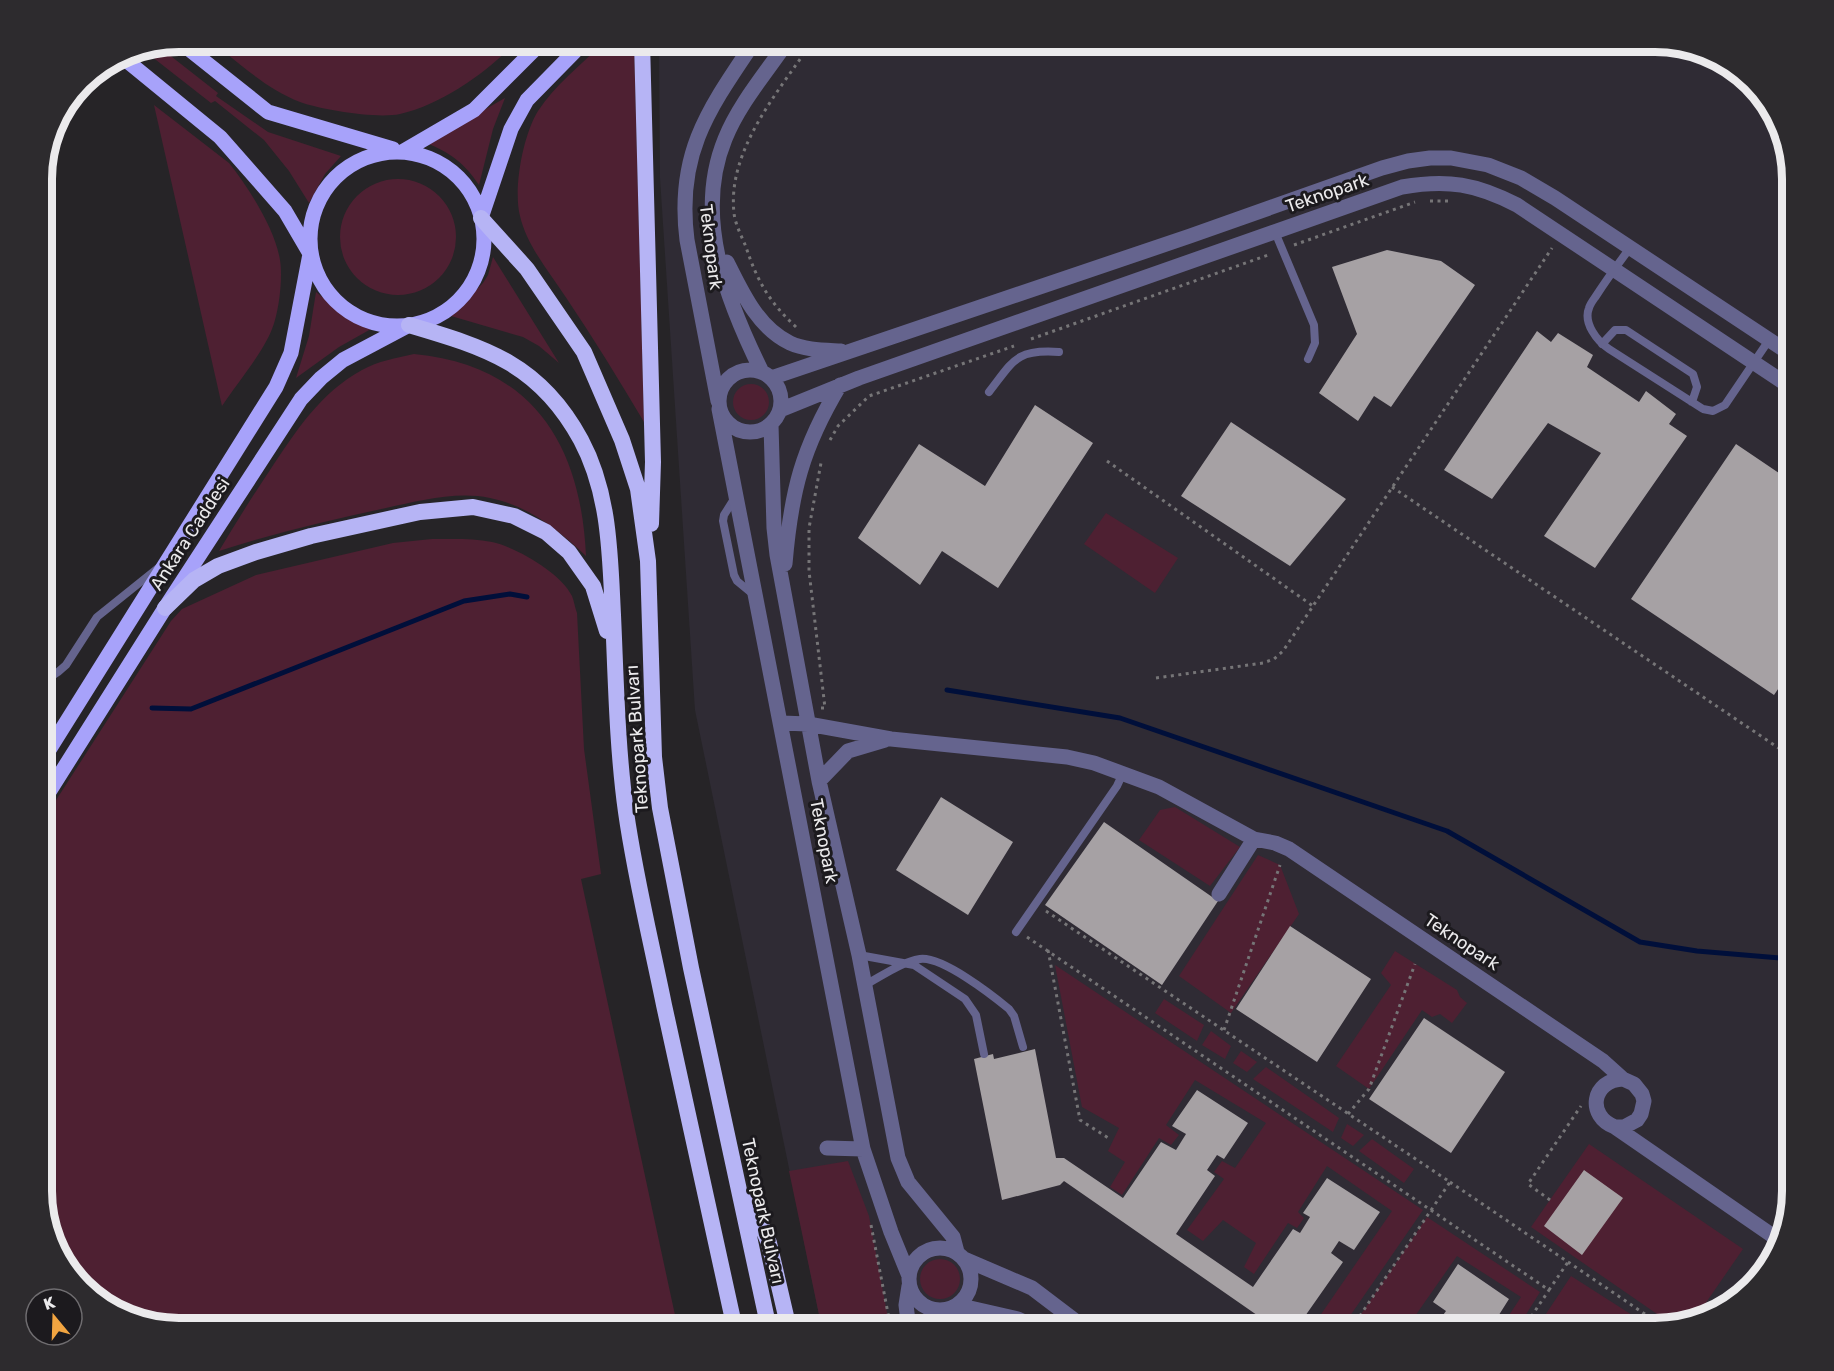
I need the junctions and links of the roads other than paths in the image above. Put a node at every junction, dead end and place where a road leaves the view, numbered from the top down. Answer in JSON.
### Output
{"nodes":[{"id":1,"x":194,"y":53,"type":"edge"},
{"id":2,"x":531,"y":53,"type":"edge"},
{"id":3,"x":573,"y":53,"type":"edge"},
{"id":4,"x":642,"y":53,"type":"edge"},
{"id":5,"x":747,"y":53,"type":"edge"},
{"id":6,"x":780,"y":53,"type":"edge"},
{"id":7,"x":129,"y":63,"type":"edge"},
{"id":8,"x":402,"y":152,"type":"junction"},
{"id":9,"x":481,"y":218,"type":"junction"},
{"id":10,"x":1275,"y":232,"type":"junction"},
{"id":11,"x":715,"y":238,"type":"junction"},
{"id":12,"x":1630,"y":248,"type":"junction"},
{"id":13,"x":310,"y":254,"type":"junction"},
{"id":14,"x":1614,"y":268,"type":"junction"},
{"id":15,"x":410,"y":326,"type":"junction"},
{"id":16,"x":1769,"y":340,"type":"junction"},
{"id":17,"x":1602,"y":344,"type":"junction"},
{"id":18,"x":1782,"y":348,"type":"edge"},
{"id":19,"x":850,"y":351,"type":"junction"},
{"id":20,"x":1059,"y":352,"type":"dead end"},
{"id":21,"x":1308,"y":359,"type":"dead end"},
{"id":22,"x":1754,"y":363,"type":"junction"},
{"id":23,"x":767,"y":375,"type":"junction"},
{"id":24,"x":1782,"y":381,"type":"edge"},
{"id":25,"x":840,"y":386,"type":"junction"},
{"id":26,"x":989,"y":392,"type":"dead end"},
{"id":27,"x":1692,"y":402,"type":"junction"},
{"id":28,"x":719,"y":405,"type":"junction"},
{"id":29,"x":780,"y":410,"type":"junction"},
{"id":30,"x":771,"y":425,"type":"junction"},
{"id":31,"x":170,"y":558,"type":"junction"},
{"id":32,"x":648,"y":561,"type":"junction"},
{"id":33,"x":783,"y":585,"type":"junction"},
{"id":34,"x":165,"y":608,"type":"junction"},
{"id":35,"x":615,"y":654,"type":"junction"},
{"id":36,"x":53,"y":675,"type":"edge"},
{"id":37,"x":807,"y":717,"type":"junction"},
{"id":38,"x":782,"y":723,"type":"junction"},
{"id":39,"x":891,"y":739,"type":"junction"},
{"id":40,"x":53,"y":744,"type":"edge"},
{"id":41,"x":1123,"y":772,"type":"junction"},
{"id":42,"x":819,"y":781,"type":"junction"},
{"id":43,"x":53,"y":786,"type":"edge"},
{"id":44,"x":1254,"y":839,"type":"junction"},
{"id":45,"x":1275,"y":843,"type":"junction"},
{"id":46,"x":1219,"y":894,"type":"dead end"},
{"id":47,"x":1016,"y":932,"type":"dead end"},
{"id":48,"x":859,"y":955,"type":"junction"},
{"id":49,"x":907,"y":963,"type":"junction"},
{"id":50,"x":865,"y":985,"type":"junction"},
{"id":51,"x":1023,"y":1047,"type":"dead end"},
{"id":52,"x":984,"y":1054,"type":"dead end"},
{"id":53,"x":1623,"y":1079,"type":"junction"},
{"id":54,"x":1608,"y":1083,"type":"junction"},
{"id":55,"x":1637,"y":1120,"type":"junction"},
{"id":56,"x":1615,"y":1127,"type":"junction"},
{"id":57,"x":827,"y":1148,"type":"dead end"},
{"id":58,"x":863,"y":1149,"type":"junction"},
{"id":59,"x":738,"y":1185,"type":"junction"},
{"id":60,"x":1776,"y":1228,"type":"edge"},
{"id":61,"x":1773,"y":1236,"type":"edge"},
{"id":62,"x":961,"y":1256,"type":"junction"},
{"id":63,"x":909,"y":1281,"type":"junction"},
{"id":64,"x":954,"y":1306,"type":"junction"},
{"id":65,"x":733,"y":1318,"type":"edge"},
{"id":66,"x":767,"y":1318,"type":"edge"},
{"id":67,"x":786,"y":1318,"type":"edge"},
{"id":68,"x":908,"y":1318,"type":"edge"},
{"id":69,"x":953,"y":1318,"type":"edge"},
{"id":70,"x":1013,"y":1318,"type":"edge"},
{"id":71,"x":1072,"y":1318,"type":"edge"}],
"edges":[{"from":1,"to":8,"type":"main road"},
{"from":2,"to":8,"type":"main road"},
{"from":3,"to":9,"type":"main road"},
{"from":4,"to":32,"type":"highway"},
{"from":5,"to":28,"type":"street","name":"Teknopark"},
{"from":6,"to":11,"type":"street","name":"Teknopark"},
{"from":7,"to":13,"type":"main road"},
{"from":8,"to":9,"type":"main road"},
{"from":8,"to":13,"type":"main road"},
{"from":9,"to":15,"type":"main road"},
{"from":9,"to":32,"type":"highway","name":"Teknopark Bulvarı"},
{"from":10,"to":14,"type":"street","name":"Teknopark"},
{"from":10,"to":21,"type":"lane"},
{"from":10,"to":25,"type":"street","name":"Teknopark"},
{"from":11,"to":19,"type":"street","name":"Teknopark"},
{"from":11,"to":23,"type":"street","name":"Teknopark"},
{"from":12,"to":14,"type":"lane"},
{"from":12,"to":16,"type":"street","name":"Teknopark"},
{"from":12,"to":19,"type":"street","name":"Teknopark"},
{"from":13,"to":15,"type":"main road"},
{"from":13,"to":31,"type":"main road","name":"Ankara Caddesi"},
{"from":14,"to":17,"type":"lane"},
{"from":14,"to":22,"type":"street","name":"Teknopark"},
{"from":15,"to":34,"type":"main road","name":"Ankara Caddesi"},
{"from":15,"to":35,"type":"highway","name":"Teknopark Bulvarı"},
{"from":16,"to":18,"type":"street","name":"Teknopark"},
{"from":16,"to":22,"type":"lane"},
{"from":17,"to":27,"type":"lane"},
{"from":17,"to":27,"type":"lane"},
{"from":19,"to":23,"type":"street","name":"Teknopark"},
{"from":20,"to":26,"type":"lane"},
{"from":22,"to":24,"type":"street","name":"Teknopark"},
{"from":22,"to":27,"type":"lane"},
{"from":23,"to":28,"type":"street","name":"Teknopark"},
{"from":23,"to":29,"type":"street","name":"Teknopark"},
{"from":25,"to":29,"type":"street","name":"Teknopark"},
{"from":25,"to":33,"type":"street","name":"Teknopark"},
{"from":28,"to":30,"type":"street"},
{"from":28,"to":38,"type":"street","name":"Teknopark"},
{"from":29,"to":30,"type":"street"},
{"from":30,"to":33,"type":"street","name":"Teknopark"},
{"from":31,"to":36,"type":"lane"},
{"from":31,"to":40,"type":"main road","name":"Ankara Caddesi"},
{"from":32,"to":59,"type":"highway","name":"Teknopark Bulvarı"},
{"from":33,"to":37,"type":"street","name":"Teknopark"},
{"from":34,"to":35,"type":"highway"},
{"from":34,"to":43,"type":"main road","name":"Ankara Caddesi"},
{"from":35,"to":65,"type":"highway","name":"Teknopark Bulvarı"},
{"from":37,"to":38,"type":"street"},
{"from":37,"to":39,"type":"street","name":"Teknopark"},
{"from":37,"to":42,"type":"street","name":"Teknopark"},
{"from":38,"to":58,"type":"street","name":"Teknopark"},
{"from":39,"to":41,"type":"street","name":"Teknopark"},
{"from":39,"to":42,"type":"street","name":"Teknopark"},
{"from":41,"to":44,"type":"street","name":"Teknopark"},
{"from":41,"to":47,"type":"lane"},
{"from":42,"to":48,"type":"street","name":"Teknopark"},
{"from":44,"to":45,"type":"street","name":"Teknopark"},
{"from":44,"to":46,"type":"street"},
{"from":45,"to":53,"type":"street","name":"Teknopark"},
{"from":45,"to":54,"type":"street","name":"Teknopark"},
{"from":48,"to":49,"type":"lane"},
{"from":48,"to":50,"type":"street","name":"Teknopark"},
{"from":49,"to":50,"type":"lane"},
{"from":49,"to":51,"type":"lane"},
{"from":49,"to":52,"type":"lane"},
{"from":50,"to":62,"type":"street","name":"Teknopark"},
{"from":53,"to":54,"type":"street"},
{"from":53,"to":55,"type":"street"},
{"from":54,"to":56,"type":"street"},
{"from":55,"to":56,"type":"street"},
{"from":55,"to":60,"type":"street"},
{"from":56,"to":61,"type":"street"},
{"from":57,"to":58,"type":"street"},
{"from":58,"to":63,"type":"street","name":"Teknopark"},
{"from":59,"to":66,"type":"highway","name":"Teknopark Bulvarı"},
{"from":59,"to":67,"type":"highway"},
{"from":62,"to":63,"type":"street"},
{"from":62,"to":64,"type":"street","name":"Teknopark"},
{"from":62,"to":71,"type":"street"},
{"from":63,"to":64,"type":"street","name":"Teknopark"},
{"from":63,"to":68,"type":"street","name":"Teknopark"},
{"from":64,"to":69,"type":"street"},
{"from":64,"to":70,"type":"street","name":"Teknopark"}]}
